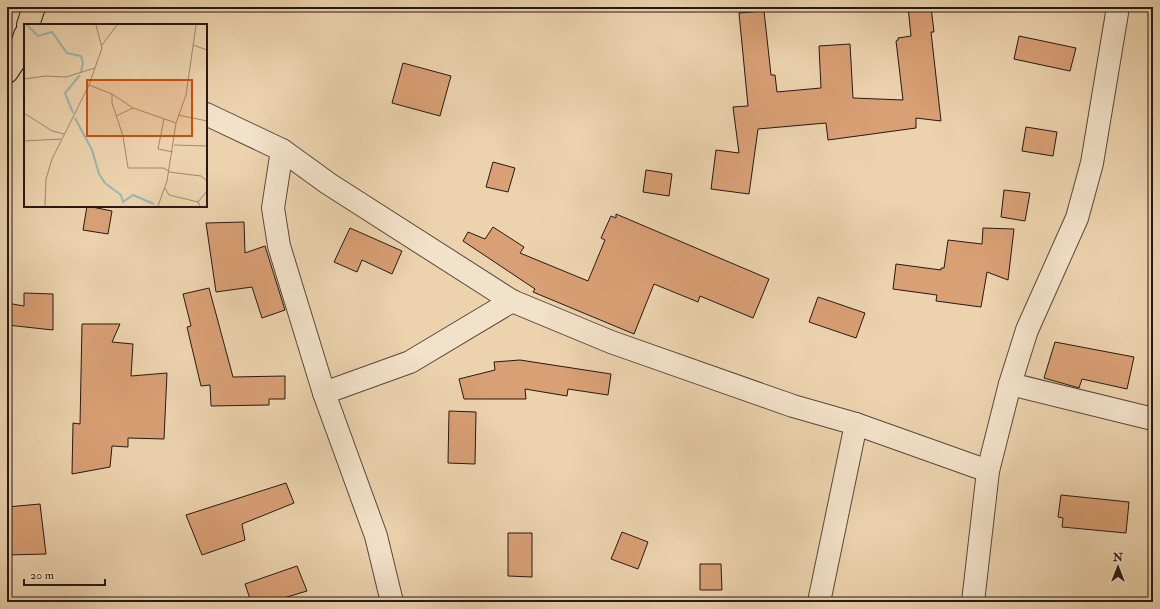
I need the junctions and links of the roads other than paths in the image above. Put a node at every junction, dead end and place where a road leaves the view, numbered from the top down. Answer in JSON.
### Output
{"nodes":[{"id":1,"x":34,"y":7,"type":"edge"},
{"id":2,"x":1118,"y":7,"type":"edge"},
{"id":3,"x":28,"y":24,"type":"edge"},
{"id":4,"x":23,"y":48,"type":"edge"},
{"id":5,"x":7,"y":72,"type":"edge"},
{"id":6,"x":207,"y":114,"type":"edge"},
{"id":7,"x":282,"y":150,"type":"junction"},
{"id":8,"x":512,"y":301,"type":"junction"},
{"id":9,"x":1010,"y":384,"type":"junction"},
{"id":10,"x":324,"y":393,"type":"junction"},
{"id":11,"x":1153,"y":419,"type":"edge"},
{"id":12,"x":856,"y":424,"type":"junction"},
{"id":13,"x":988,"y":471,"type":"junction"},
{"id":14,"x":392,"y":602,"type":"edge"},
{"id":15,"x":819,"y":602,"type":"edge"},
{"id":16,"x":972,"y":602,"type":"edge"}],
"edges":[{"from":1,"to":3,"type":"main road"},
{"from":2,"to":9,"type":"street"},
{"from":4,"to":5,"type":"main road"},
{"from":6,"to":7,"type":"street"},
{"from":7,"to":8,"type":"street"},
{"from":7,"to":10,"type":"street"},
{"from":8,"to":10,"type":"street"},
{"from":8,"to":12,"type":"street"},
{"from":9,"to":11,"type":"street"},
{"from":9,"to":13,"type":"street"},
{"from":10,"to":14,"type":"street"},
{"from":12,"to":13,"type":"street"},
{"from":12,"to":15,"type":"street"},
{"from":13,"to":16,"type":"street"}]}
